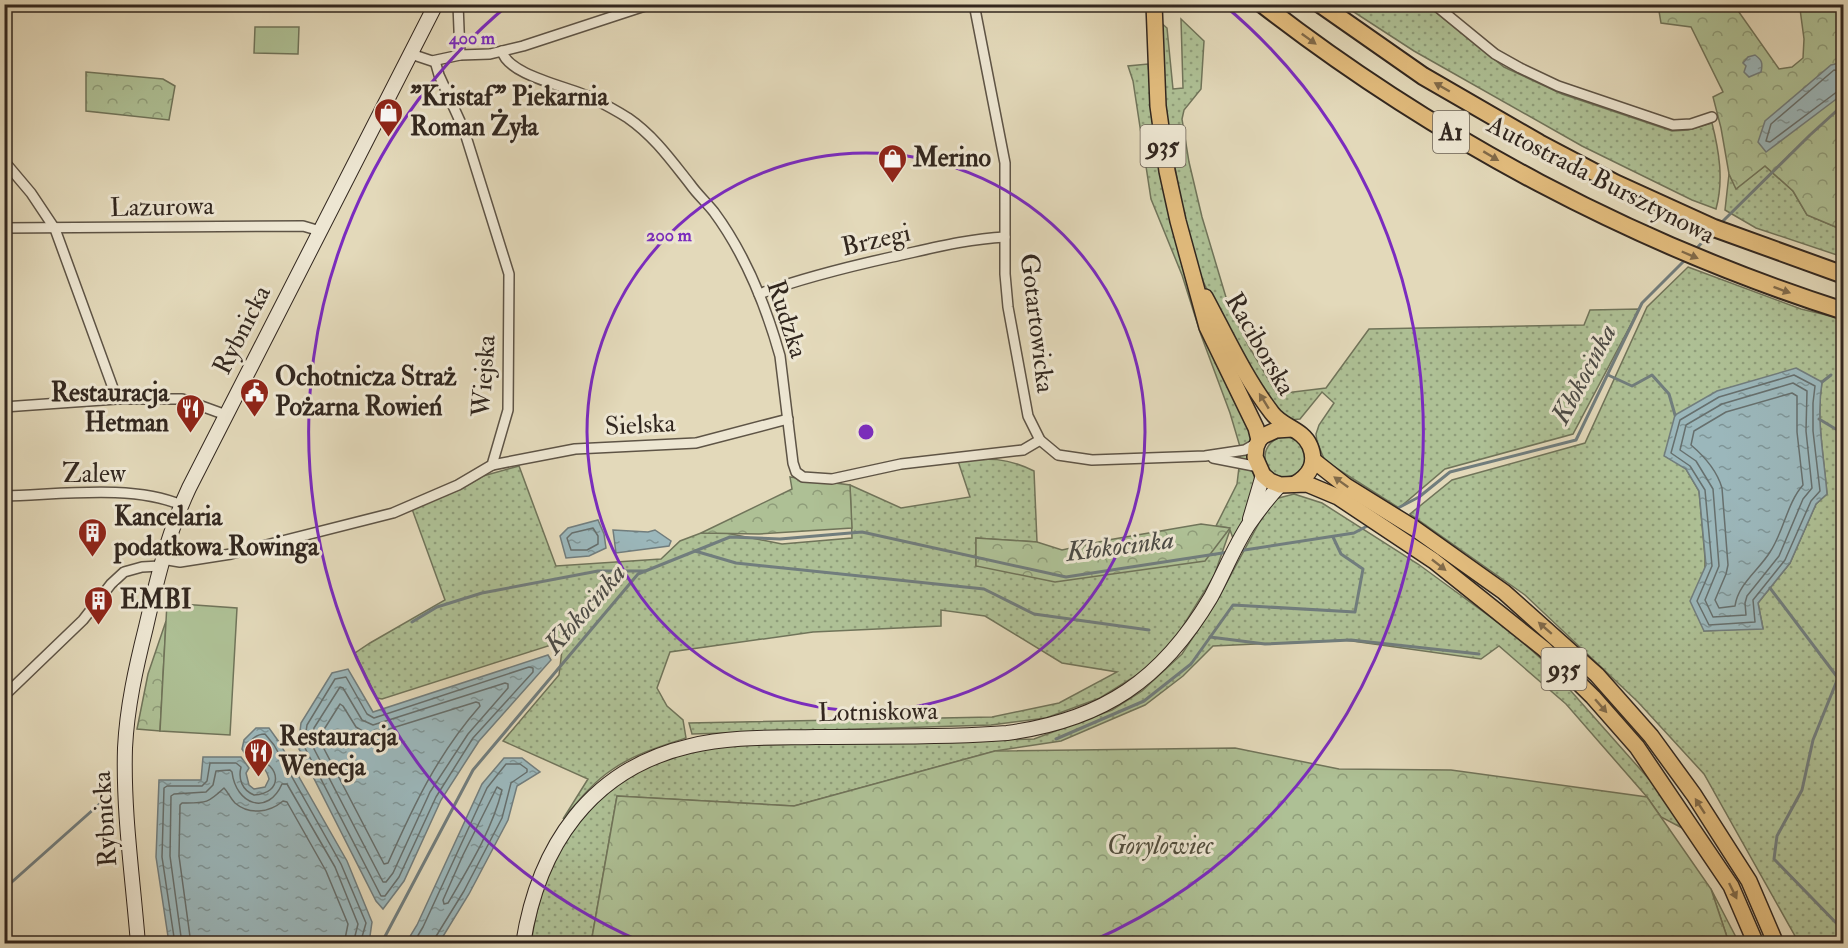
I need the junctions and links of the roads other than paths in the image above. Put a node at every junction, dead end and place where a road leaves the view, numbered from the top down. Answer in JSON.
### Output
{"nodes":[{"id":1,"x":436,"y":4,"type":"edge"},
{"id":2,"x":458,"y":4,"type":"edge"},
{"id":3,"x":651,"y":4,"type":"edge"},
{"id":4,"x":974,"y":4,"type":"edge"},
{"id":5,"x":1262,"y":4,"type":"edge"},
{"id":6,"x":1320,"y":4,"type":"edge"},
{"id":7,"x":1434,"y":4,"type":"edge"},
{"id":8,"x":1154,"y":9,"type":"edge"},
{"id":9,"x":502,"y":51,"type":"junction"},
{"id":10,"x":411,"y":54,"type":"junction"},
{"id":11,"x":460,"y":55,"type":"junction"},
{"id":12,"x":435,"y":61,"type":"junction"},
{"id":13,"x":1712,"y":117,"type":"dead end"},
{"id":14,"x":4,"y":160,"type":"edge"},
{"id":15,"x":4,"y":228,"type":"edge"},
{"id":16,"x":55,"y":229,"type":"junction"},
{"id":17,"x":320,"y":231,"type":"junction"},
{"id":18,"x":1005,"y":237,"type":"junction"},
{"id":19,"x":1844,"y":275,"type":"edge"},
{"id":20,"x":1194,"y":276,"type":"junction"},
{"id":21,"x":759,"y":294,"type":"junction"},
{"id":22,"x":1844,"y":311,"type":"edge"},
{"id":23,"x":117,"y":399,"type":"junction"},
{"id":24,"x":4,"y":408,"type":"edge"},
{"id":25,"x":226,"y":415,"type":"junction"},
{"id":26,"x":788,"y":418,"type":"junction"},
{"id":27,"x":1292,"y":429,"type":"junction"},
{"id":28,"x":1040,"y":440,"type":"junction"},
{"id":29,"x":1258,"y":442,"type":"junction"},
{"id":30,"x":1205,"y":456,"type":"junction"},
{"id":31,"x":1314,"y":460,"type":"junction"},
{"id":32,"x":492,"y":465,"type":"junction"},
{"id":33,"x":1261,"y":471,"type":"junction"},
{"id":34,"x":1288,"y":484,"type":"junction"},
{"id":35,"x":4,"y":496,"type":"edge"},
{"id":36,"x":181,"y":505,"type":"junction"},
{"id":37,"x":1249,"y":524,"type":"junction"},
{"id":38,"x":161,"y":563,"type":"junction"},
{"id":39,"x":4,"y":696,"type":"edge"},
{"id":40,"x":138,"y":944,"type":"edge"},
{"id":41,"x":523,"y":944,"type":"edge"},
{"id":42,"x":1756,"y":944,"type":"edge"},
{"id":43,"x":1776,"y":944,"type":"edge"}],
"edges":[{"from":1,"to":10,"type":"main road","name":"Rybnicka"},
{"from":2,"to":11,"type":"street"},
{"from":3,"to":9,"type":"street"},
{"from":4,"to":18,"type":"street","name":"Gotartowicka"},
{"from":5,"to":22,"type":"highway","name":"Autostrada Bursztynowa","number":"A1","one_way":true},
{"from":19,"to":6,"type":"highway","name":"Autostrada Bursztynowa","number":"A1","one_way":true},
{"from":7,"to":13,"type":"street"},
{"from":8,"to":20,"type":"main road","name":"Raciborska","number":"935"},
{"from":9,"to":11,"type":"street"},
{"from":9,"to":21,"type":"street","name":"Rudzka"},
{"from":10,"to":12,"type":"street"},
{"from":10,"to":17,"type":"main road","name":"Rybnicka"},
{"from":11,"to":12,"type":"street"},
{"from":12,"to":32,"type":"street","name":"Wiejska"},
{"from":14,"to":16,"type":"street"},
{"from":15,"to":16,"type":"street","name":"Lazurowa"},
{"from":16,"to":17,"type":"street","name":"Lazurowa"},
{"from":16,"to":23,"type":"street"},
{"from":17,"to":25,"type":"main road","name":"Rybnicka"},
{"from":18,"to":21,"type":"street","name":"Brzegi"},
{"from":18,"to":28,"type":"street","name":"Gotartowicka"},
{"from":27,"to":20,"type":"main road","name":"Raciborska","number":"935","one_way":true},
{"from":20,"to":29,"type":"main road","name":"Raciborska","number":"935"},
{"from":21,"to":26,"type":"street","name":"Rudzka"},
{"from":23,"to":24,"type":"street"},
{"from":23,"to":25,"type":"street"},
{"from":25,"to":36,"type":"main road","name":"Rybnicka"},
{"from":26,"to":28,"type":"street","name":"Rudzka"},
{"from":26,"to":32,"type":"street","name":"Sielska"},
{"from":27,"to":29,"type":"main road"},
{"from":27,"to":31,"type":"main road","number":"935"},
{"from":28,"to":30,"type":"street"},
{"from":29,"to":30,"type":"street"},
{"from":29,"to":33,"type":"main road","number":"935"},
{"from":30,"to":33,"type":"street"},
{"from":31,"to":34,"type":"main road"},
{"from":43,"to":31,"type":"main road","number":"935","one_way":true},
{"from":32,"to":38,"type":"street"},
{"from":33,"to":34,"type":"main road","number":"935"},
{"from":33,"to":37,"type":"main road","name":"Lotniskowa"},
{"from":34,"to":37,"type":"main road","name":"Lotniskowa"},
{"from":34,"to":42,"type":"main road","number":"935","one_way":true},
{"from":35,"to":36,"type":"street","name":"Zalew"},
{"from":36,"to":38,"type":"main road","name":"Rybnicka"},
{"from":37,"to":41,"type":"main road","name":"Lotniskowa"},
{"from":38,"to":39,"type":"street"},
{"from":38,"to":40,"type":"main road","name":"Rybnicka"}]}
